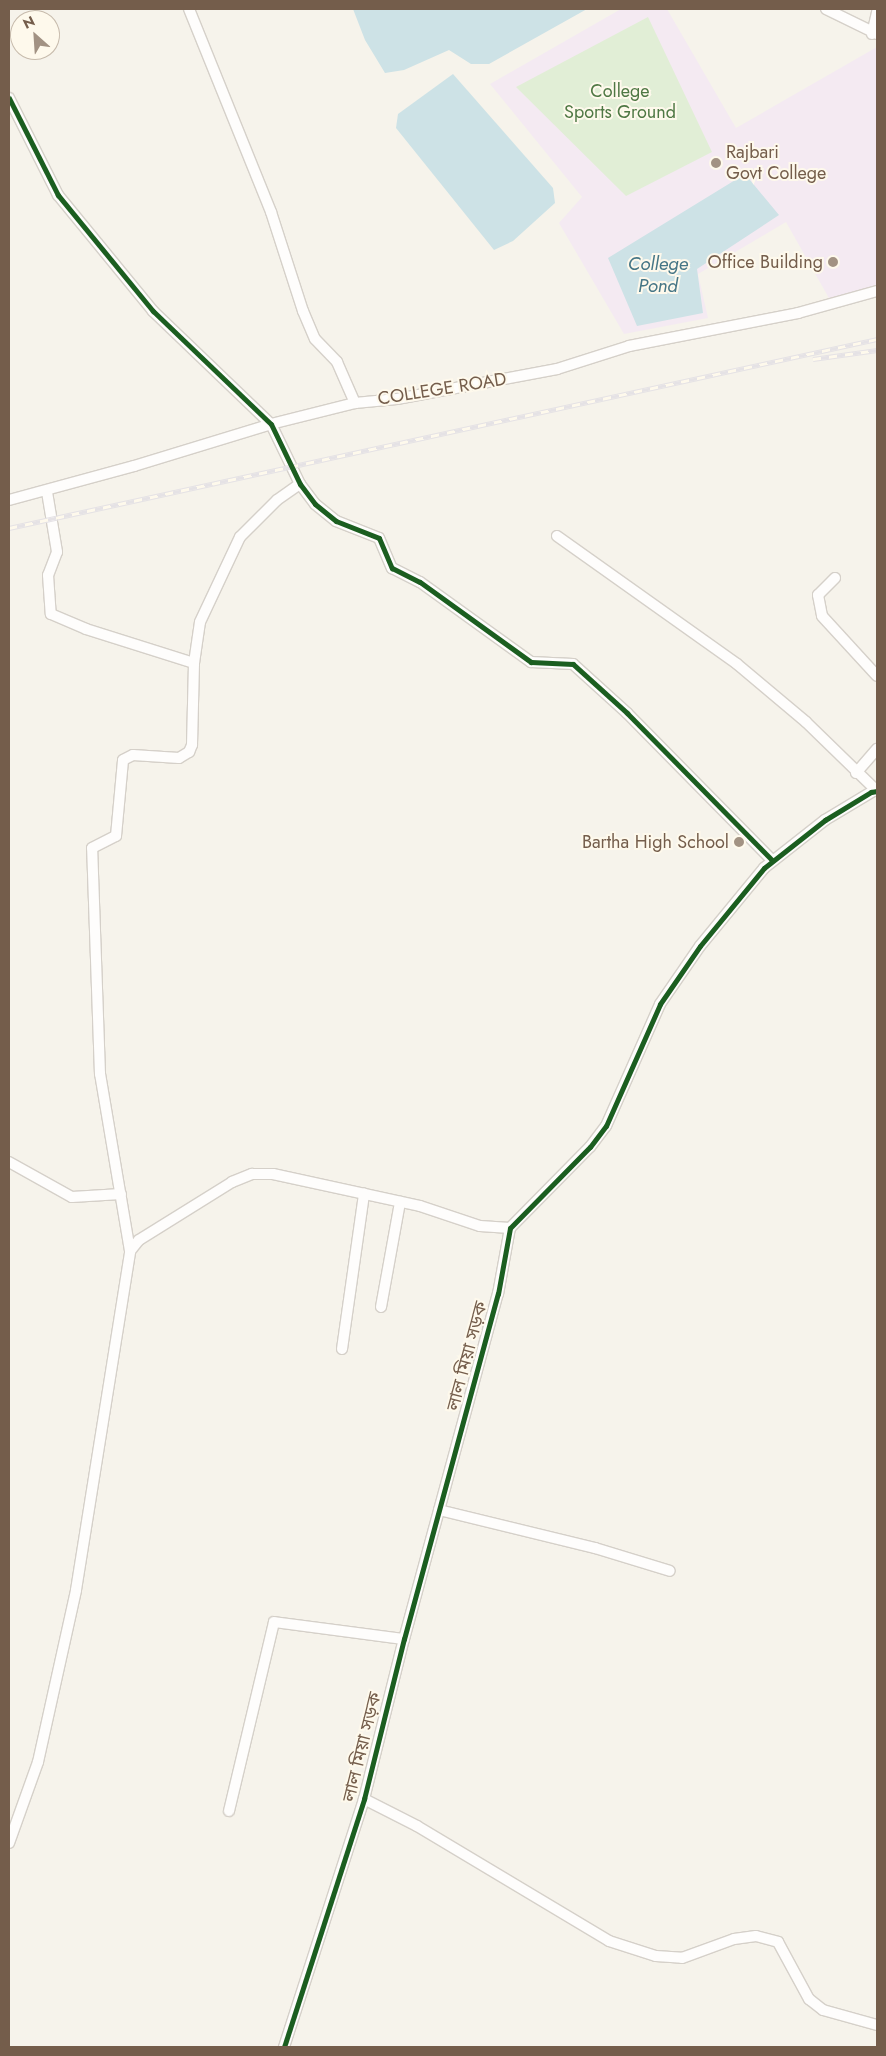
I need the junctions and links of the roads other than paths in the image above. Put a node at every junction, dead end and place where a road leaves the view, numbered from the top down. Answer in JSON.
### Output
{"nodes":[{"id":1,"x":189,"y":9,"type":"edge"},
{"id":2,"x":826,"y":9,"type":"edge"},
{"id":3,"x":877,"y":12,"type":"edge"},
{"id":4,"x":875,"y":34,"type":"edge"},
{"id":5,"x":9,"y":98,"type":"edge"},
{"id":6,"x":877,"y":291,"type":"edge"},
{"id":7,"x":355,"y":403,"type":"junction"},
{"id":8,"x":271,"y":424,"type":"junction"},
{"id":9,"x":300,"y":484,"type":"junction"},
{"id":10,"x":47,"y":492,"type":"junction"},
{"id":11,"x":9,"y":500,"type":"edge"},
{"id":12,"x":557,"y":536,"type":"dead end"},
{"id":13,"x":835,"y":578,"type":"dead end"},
{"id":14,"x":194,"y":663,"type":"junction"},
{"id":15,"x":877,"y":676,"type":"edge"},
{"id":16,"x":877,"y":749,"type":"edge"},
{"id":17,"x":856,"y":773,"type":"junction"},
{"id":18,"x":876,"y":790,"type":"edge"},
{"id":19,"x":772,"y":860,"type":"junction"},
{"id":20,"x":9,"y":1162,"type":"edge"},
{"id":21,"x":121,"y":1194,"type":"junction"},
{"id":22,"x":364,"y":1194,"type":"junction"},
{"id":23,"x":400,"y":1202,"type":"junction"},
{"id":24,"x":510,"y":1228,"type":"junction"},
{"id":25,"x":130,"y":1251,"type":"junction"},
{"id":26,"x":381,"y":1307,"type":"dead end"},
{"id":27,"x":342,"y":1349,"type":"dead end"},
{"id":28,"x":439,"y":1510,"type":"junction"},
{"id":29,"x":670,"y":1571,"type":"dead end"},
{"id":30,"x":404,"y":1639,"type":"junction"},
{"id":31,"x":364,"y":1798,"type":"junction"},
{"id":32,"x":228,"y":1811,"type":"dead end"},
{"id":33,"x":9,"y":1842,"type":"edge"},
{"id":34,"x":877,"y":2025,"type":"edge"},
{"id":35,"x":284,"y":2047,"type":"edge"}],
"edges":[{"from":1,"to":7,"type":"street"},
{"from":2,"to":4,"type":"street"},
{"from":3,"to":4,"type":"street"},
{"from":5,"to":8,"type":"street"},
{"from":6,"to":7,"type":"street","name":"COLLEGE ROAD"},
{"from":7,"to":8,"type":"street","name":"COLLEGE ROAD"},
{"from":8,"to":9,"type":"street"},
{"from":8,"to":10,"type":"street","name":"COLLEGE ROAD"},
{"from":9,"to":14,"type":"street"},
{"from":9,"to":19,"type":"street"},
{"from":10,"to":11,"type":"street","name":"COLLEGE ROAD"},
{"from":10,"to":14,"type":"street"},
{"from":12,"to":17,"type":"street"},
{"from":13,"to":15,"type":"street"},
{"from":14,"to":21,"type":"street"},
{"from":16,"to":17,"type":"street"},
{"from":17,"to":18,"type":"street"},
{"from":18,"to":19,"type":"street"},
{"from":19,"to":24,"type":"street"},
{"from":20,"to":21,"type":"street"},
{"from":21,"to":25,"type":"street"},
{"from":22,"to":23,"type":"street"},
{"from":22,"to":25,"type":"street"},
{"from":22,"to":27,"type":"street"},
{"from":23,"to":24,"type":"street"},
{"from":23,"to":26,"type":"street"},
{"from":24,"to":28,"type":"street","name":"লাল মিয়া সড়ক"},
{"from":25,"to":33,"type":"street"},
{"from":28,"to":29,"type":"street"},
{"from":28,"to":30,"type":"street","name":"লাল মিয়া সড়ক"},
{"from":30,"to":31,"type":"street","name":"লাল মিয়া সড়ক"},
{"from":30,"to":32,"type":"street"},
{"from":31,"to":34,"type":"street"},
{"from":31,"to":35,"type":"street","name":"লাল মিয়া সড়ক"}]}
